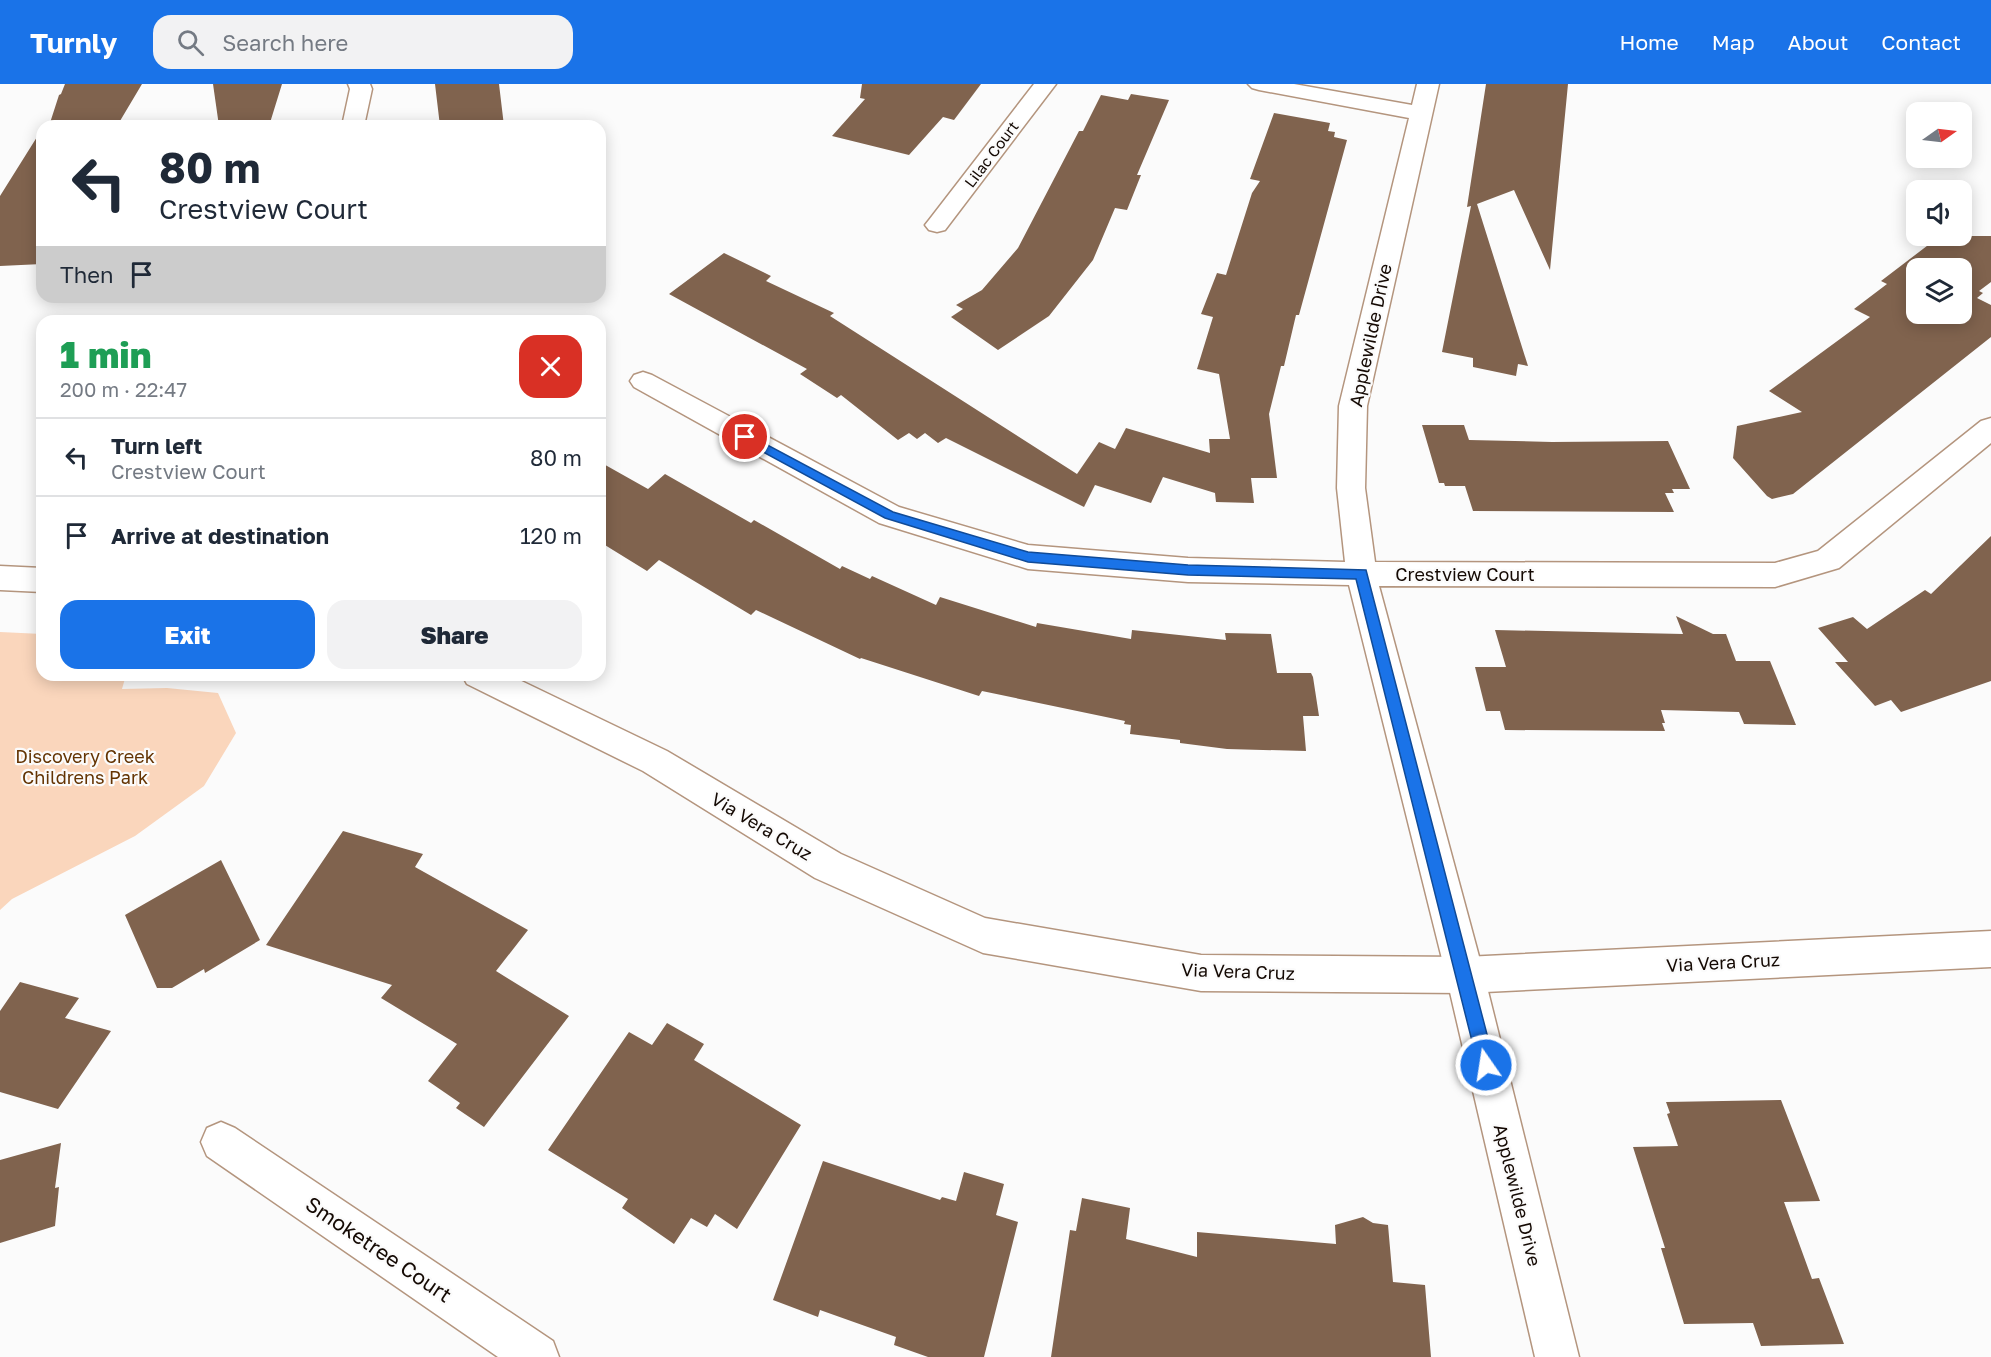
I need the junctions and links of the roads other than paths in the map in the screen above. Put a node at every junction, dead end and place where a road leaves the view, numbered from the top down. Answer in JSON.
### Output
{"nodes":[{"id":1,"x":359,"y":84,"type":"edge"},
{"id":2,"x":1045,"y":84,"type":"edge"},
{"id":3,"x":1259,"y":84,"type":"edge"},
{"id":4,"x":1424,"y":98,"type":"edge"},
{"id":5,"x":354,"y":120,"type":"edge"},
{"id":6,"x":937,"y":225,"type":"dead end"},
{"id":7,"x":643,"y":381,"type":"dead end"},
{"id":8,"x":1991,"y":428,"type":"edge"},
{"id":9,"x":1362,"y":574,"type":"junction"},
{"id":10,"x":0,"y":578,"type":"edge"},
{"id":11,"x":36,"y":580,"type":"edge"},
{"id":12,"x":490,"y":681,"type":"edge"},
{"id":13,"x":1991,"y":949,"type":"edge"},
{"id":14,"x":1465,"y":975,"type":"junction"},
{"id":15,"x":221,"y":1142,"type":"dead end"},
{"id":16,"x":537,"y":1357,"type":"edge"},
{"id":17,"x":1557,"y":1357,"type":"edge"}],
"edges":[{"from":1,"to":5,"type":"street"},
{"from":2,"to":6,"type":"street","name":"Lilac Court"},
{"from":3,"to":4,"type":"street"},
{"from":4,"to":9,"type":"street","name":"Applewilde Drive"},
{"from":7,"to":9,"type":"street","name":"Crestview Court"},
{"from":8,"to":9,"type":"street","name":"Crestview Court"},
{"from":9,"to":14,"type":"street","name":"Applewilde Drive"},
{"from":10,"to":11,"type":"street"},
{"from":12,"to":14,"type":"street","name":"Via Vera Cruz"},
{"from":13,"to":14,"type":"street","name":"Via Vera Cruz"},
{"from":14,"to":17,"type":"street","name":"Applewilde Drive"},
{"from":15,"to":16,"type":"street","name":"Smoketree Court"}]}
